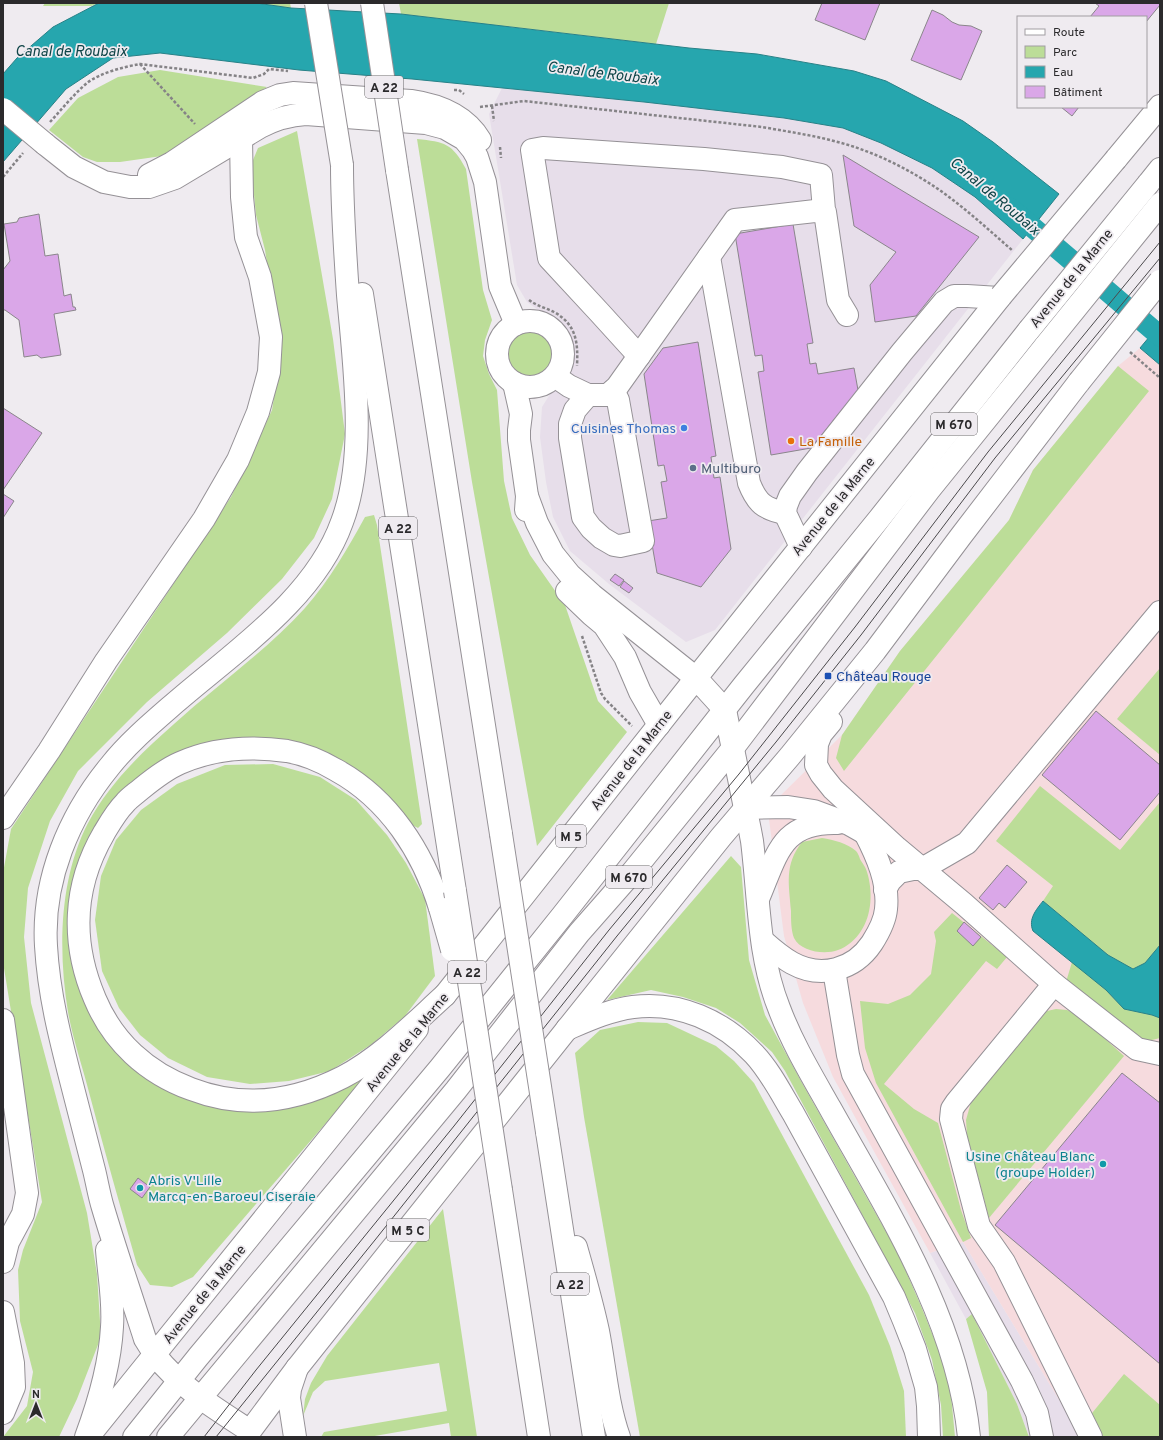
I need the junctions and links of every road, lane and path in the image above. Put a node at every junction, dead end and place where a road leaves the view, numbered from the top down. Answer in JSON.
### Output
{"nodes":[{"id":1,"x":316,"y":3,"type":"edge"},
{"id":2,"x":372,"y":3,"type":"edge"},
{"id":3,"x":140,"y":64,"type":"dead end"},
{"id":4,"x":1160,"y":106,"type":"edge"},
{"id":5,"x":3,"y":109,"type":"edge"},
{"id":6,"x":198,"y":127,"type":"dead end"},
{"id":7,"x":241,"y":138,"type":"junction"},
{"id":8,"x":342,"y":165,"type":"junction"},
{"id":9,"x":86,"y":174,"type":"junction"},
{"id":10,"x":1154,"y":177,"type":"edge"},
{"id":11,"x":485,"y":182,"type":"junction"},
{"id":12,"x":1160,"y":204,"type":"edge"},
{"id":13,"x":824,"y":210,"type":"junction"},
{"id":14,"x":709,"y":257,"type":"junction"},
{"id":15,"x":1160,"y":281,"type":"edge"},
{"id":16,"x":1000,"y":297,"type":"junction"},
{"id":17,"x":848,"y":315,"type":"dead end"},
{"id":18,"x":516,"y":324,"type":"junction"},
{"id":19,"x":638,"y":356,"type":"junction"},
{"id":20,"x":547,"y":382,"type":"junction"},
{"id":21,"x":514,"y":383,"type":"junction"},
{"id":22,"x":613,"y":391,"type":"junction"},
{"id":23,"x":588,"y":395,"type":"junction"},
{"id":24,"x":521,"y":414,"type":"junction"},
{"id":25,"x":527,"y":496,"type":"junction"},
{"id":26,"x":785,"y":513,"type":"junction"},
{"id":27,"x":801,"y":547,"type":"junction"},
{"id":28,"x":1160,"y":612,"type":"edge"},
{"id":29,"x":579,"y":629,"type":"dead end"},
{"id":30,"x":875,"y":651,"type":"junction"},
{"id":31,"x":696,"y":678,"type":"junction"},
{"id":32,"x":725,"y":710,"type":"junction"},
{"id":33,"x":653,"y":732,"type":"junction"},
{"id":34,"x":733,"y":748,"type":"junction"},
{"id":35,"x":746,"y":808,"type":"junction"},
{"id":36,"x":3,"y":818,"type":"edge"},
{"id":37,"x":857,"y":829,"type":"junction"},
{"id":38,"x":897,"y":848,"type":"junction"},
{"id":39,"x":922,"y":869,"type":"junction"},
{"id":40,"x":886,"y":890,"type":"junction"},
{"id":41,"x":758,"y":899,"type":"junction"},
{"id":42,"x":763,"y":941,"type":"junction"},
{"id":43,"x":834,"y":970,"type":"junction"},
{"id":44,"x":1054,"y":984,"type":"junction"},
{"id":45,"x":444,"y":995,"type":"junction"},
{"id":46,"x":3,"y":1020,"type":"edge"},
{"id":47,"x":567,"y":1030,"type":"junction"},
{"id":48,"x":480,"y":1053,"type":"junction"},
{"id":49,"x":1160,"y":1054,"type":"edge"},
{"id":50,"x":555,"y":1184,"type":"junction"},
{"id":51,"x":102,"y":1205,"type":"junction"},
{"id":52,"x":3,"y":1262,"type":"edge"},
{"id":53,"x":3,"y":1312,"type":"edge"},
{"id":54,"x":155,"y":1355,"type":"junction"},
{"id":55,"x":297,"y":1368,"type":"junction"},
{"id":56,"x":179,"y":1382,"type":"junction"},
{"id":57,"x":200,"y":1398,"type":"junction"},
{"id":58,"x":3,"y":1413,"type":"edge"},
{"id":59,"x":252,"y":1435,"type":"edge"},
{"id":60,"x":87,"y":1437,"type":"edge"},
{"id":61,"x":134,"y":1437,"type":"edge"},
{"id":62,"x":168,"y":1437,"type":"edge"},
{"id":63,"x":295,"y":1437,"type":"edge"},
{"id":64,"x":539,"y":1437,"type":"edge"},
{"id":65,"x":594,"y":1437,"type":"edge"},
{"id":66,"x":619,"y":1437,"type":"edge"},
{"id":67,"x":929,"y":1437,"type":"edge"},
{"id":68,"x":969,"y":1437,"type":"edge"},
{"id":69,"x":1042,"y":1437,"type":"edge"},
{"id":70,"x":1091,"y":1437,"type":"edge"}],
"edges":[{"from":1,"to":8,"type":"main road","number":"A 22","bridge":true},
{"from":2,"to":50,"type":"main road","number":"A 22","bridge":true},
{"from":3,"to":6,"type":"path"},
{"from":4,"to":16,"type":"main road","name":"Avenue de la Marne","number":"M 5","bridge":true},
{"from":5,"to":9,"type":"main road","bridge":true},
{"from":7,"to":9,"type":"main road"},
{"from":7,"to":11,"type":"main road"},
{"from":7,"to":36,"type":"main road"},
{"from":8,"to":48,"type":"main road","number":"A 22","bridge":true},
{"from":8,"to":51,"type":"main road"},
{"from":9,"to":11,"type":"main road"},
{"from":10,"to":32,"type":"main road","name":"Avenue de la Marne","number":"M 670","bridge":true},
{"from":11,"to":18,"type":"main road"},
{"from":12,"to":34,"type":"main road","name":"Avenue de la Marne","number":"M 670","bridge":true},
{"from":13,"to":14,"type":"main road"},
{"from":13,"to":17,"type":"main road"},
{"from":13,"to":19,"type":"main road"},
{"from":14,"to":19,"type":"main road"},
{"from":14,"to":26,"type":"main road"},
{"from":15,"to":30,"type":"main road","number":"M 5 C","bridge":true},
{"from":16,"to":26,"type":"main road"},
{"from":16,"to":27,"type":"main road","name":"Avenue de la Marne","number":"M 5"},
{"from":18,"to":20,"type":"main road"},
{"from":18,"to":21,"type":"main road"},
{"from":19,"to":22,"type":"main road"},
{"from":20,"to":21,"type":"main road"},
{"from":20,"to":23,"type":"main road"},
{"from":20,"to":24,"type":"main road"},
{"from":21,"to":24,"type":"main road"},
{"from":22,"to":23,"type":"main road"},
{"from":22,"to":23,"type":"main road"},
{"from":24,"to":25,"type":"main road"},
{"from":25,"to":31,"type":"main road"},
{"from":25,"to":33,"type":"main road"},
{"from":26,"to":27,"type":"main road"},
{"from":27,"to":31,"type":"main road","name":"Avenue de la Marne","number":"M 5"},
{"from":28,"to":39,"type":"main road"},
{"from":29,"to":33,"type":"path"},
{"from":30,"to":35,"type":"main road","number":"M 5 C"},
{"from":30,"to":38,"type":"main road"},
{"from":31,"to":32,"type":"main road"},
{"from":31,"to":33,"type":"main road","name":"Avenue de la Marne","number":"M 5"},
{"from":32,"to":34,"type":"main road"},
{"from":32,"to":56,"type":"main road","name":"Avenue de la Marne","number":"M 670"},
{"from":33,"to":45,"type":"main road","name":"Avenue de la Marne","number":"M 5"},
{"from":34,"to":35,"type":"main road"},
{"from":34,"to":57,"type":"main road","name":"Avenue de la Marne","number":"M 670"},
{"from":35,"to":37,"type":"main road"},
{"from":35,"to":41,"type":"main road"},
{"from":35,"to":47,"type":"main road","number":"M 5 C"},
{"from":37,"to":38,"type":"main road"},
{"from":37,"to":40,"type":"main road"},
{"from":37,"to":41,"type":"main road"},
{"from":38,"to":39,"type":"main road"},
{"from":39,"to":40,"type":"main road"},
{"from":39,"to":44,"type":"main road"},
{"from":40,"to":43,"type":"main road"},
{"from":41,"to":42,"type":"main road"},
{"from":42,"to":43,"type":"main road"},
{"from":42,"to":68,"type":"main road"},
{"from":43,"to":69,"type":"main road"},
{"from":44,"to":49,"type":"main road"},
{"from":44,"to":70,"type":"main road"},
{"from":45,"to":48,"type":"main road","bridge":true},
{"from":45,"to":54,"type":"main road","name":"Avenue de la Marne","number":"M 5"},
{"from":46,"to":52,"type":"main road"},
{"from":47,"to":55,"type":"main road","number":"M 5 C"},
{"from":47,"to":67,"type":"main road"},
{"from":48,"to":64,"type":"main road","number":"A 22","bridge":true},
{"from":50,"to":65,"type":"main road","number":"A 22"},
{"from":50,"to":66,"type":"main road"},
{"from":51,"to":54,"type":"main road"},
{"from":51,"to":60,"type":"main road"},
{"from":53,"to":58,"type":"main road"},
{"from":54,"to":56,"type":"main road"},
{"from":54,"to":60,"type":"main road","name":"Avenue de la Marne","number":"M 5"},
{"from":55,"to":59,"type":"main road","number":"M 5 C"},
{"from":55,"to":63,"type":"main road"},
{"from":56,"to":57,"type":"main road"},
{"from":56,"to":61,"type":"main road","name":"Avenue de la Marne","number":"M 670"},
{"from":57,"to":59,"type":"main road"},
{"from":57,"to":62,"type":"main road","name":"Avenue de la Marne","number":"M 670"}]}
